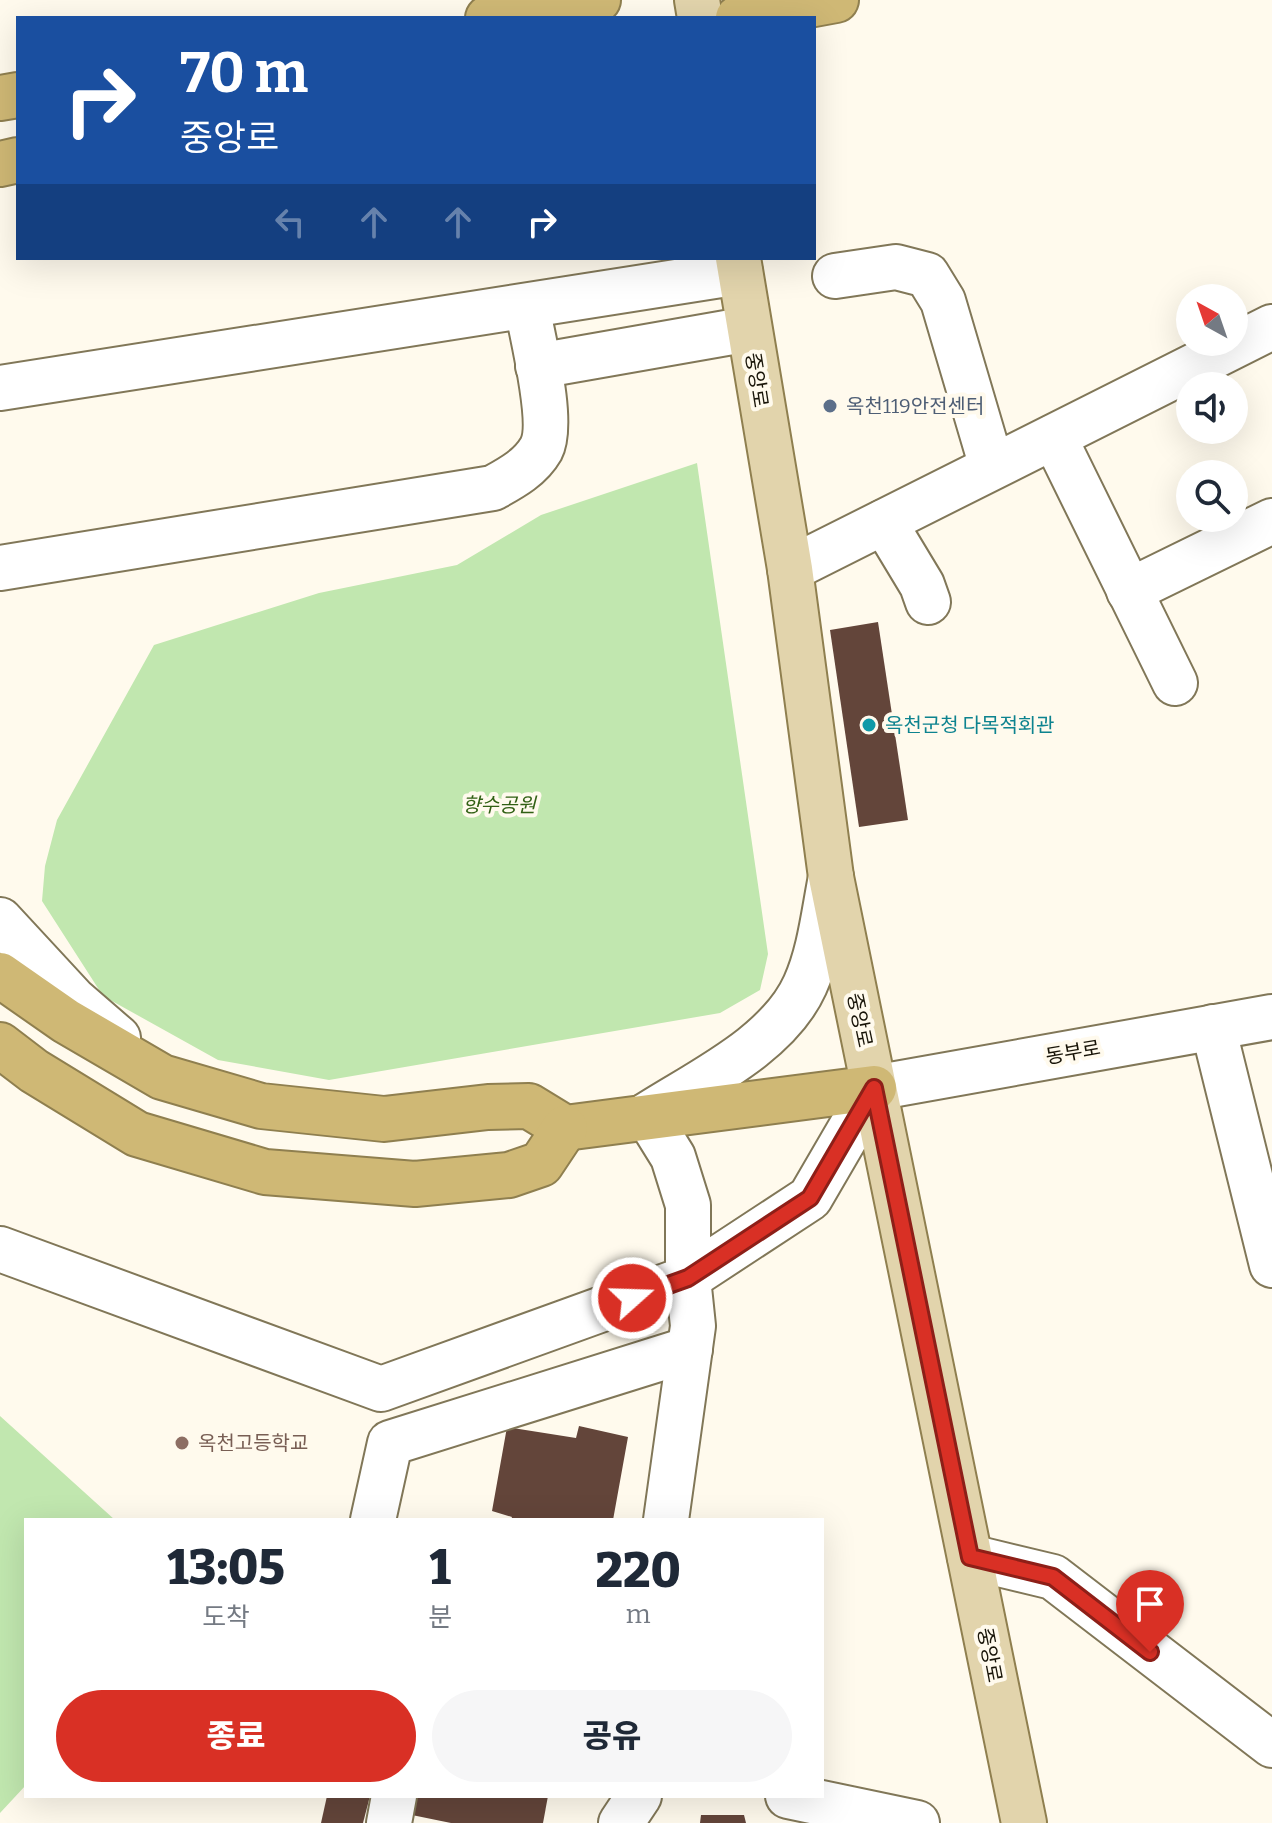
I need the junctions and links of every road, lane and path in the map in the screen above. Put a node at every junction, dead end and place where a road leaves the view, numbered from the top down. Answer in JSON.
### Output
{"nodes":[{"id":1,"x":598,"y":0,"type":"edge"},
{"id":2,"x":836,"y":0,"type":"edge"},
{"id":3,"x":500,"y":16,"type":"edge"},
{"id":4,"x":748,"y":16,"type":"edge"},
{"id":5,"x":739,"y":265,"type":"edge"},
{"id":6,"x":835,"y":276,"type":"dead end"},
{"id":7,"x":527,"y":306,"type":"junction"},
{"id":8,"x":1272,"y":327,"type":"edge"},
{"id":9,"x":749,"y":329,"type":"junction"},
{"id":10,"x":538,"y":366,"type":"junction"},
{"id":11,"x":0,"y":388,"type":"edge"},
{"id":12,"x":1054,"y":437,"type":"junction"},
{"id":13,"x":992,"y":467,"type":"junction"},
{"id":14,"x":1272,"y":521,"type":"edge"},
{"id":15,"x":884,"y":522,"type":"junction"},
{"id":16,"x":0,"y":568,"type":"edge"},
{"id":17,"x":790,"y":569,"type":"junction"},
{"id":18,"x":1129,"y":591,"type":"junction"},
{"id":19,"x":928,"y":602,"type":"dead end"},
{"id":20,"x":1175,"y":683,"type":"dead end"},
{"id":21,"x":831,"y":877,"type":"junction"},
{"id":22,"x":0,"y":920,"type":"edge"},
{"id":23,"x":0,"y":975,"type":"edge"},
{"id":24,"x":1272,"y":1017,"type":"edge"},
{"id":25,"x":1213,"y":1027,"type":"junction"},
{"id":26,"x":0,"y":1045,"type":"edge"},
{"id":27,"x":162,"y":1077,"type":"junction"},
{"id":28,"x":874,"y":1088,"type":"junction"},
{"id":29,"x":647,"y":1115,"type":"junction"},
{"id":30,"x":565,"y":1128,"type":"junction"},
{"id":31,"x":0,"y":1249,"type":"edge"},
{"id":32,"x":1272,"y":1265,"type":"edge"},
{"id":33,"x":688,"y":1278,"type":"junction"},
{"id":34,"x":690,"y":1349,"type":"junction"},
{"id":35,"x":373,"y":1518,"type":"edge"},
{"id":36,"x":666,"y":1518,"type":"edge"},
{"id":37,"x":970,"y":1557,"type":"junction"},
{"id":38,"x":1272,"y":1745,"type":"edge"},
{"id":39,"x":394,"y":1798,"type":"edge"},
{"id":40,"x":638,"y":1798,"type":"edge"},
{"id":41,"x":798,"y":1798,"type":"edge"},
{"id":42,"x":389,"y":1823,"type":"edge"},
{"id":43,"x":621,"y":1823,"type":"edge"},
{"id":44,"x":917,"y":1823,"type":"edge"},
{"id":45,"x":1024,"y":1823,"type":"edge"}],
"edges":[{"from":1,"to":3,"type":"highway"},
{"from":2,"to":4,"type":"highway"},
{"from":5,"to":7,"type":"street"},
{"from":5,"to":9,"type":"main road","name":"중앙로"},
{"from":6,"to":13,"type":"street"},
{"from":7,"to":10,"type":"street"},
{"from":7,"to":11,"type":"street"},
{"from":8,"to":12,"type":"street"},
{"from":9,"to":10,"type":"street"},
{"from":9,"to":17,"type":"main road","name":"중앙로"},
{"from":10,"to":16,"type":"street"},
{"from":12,"to":13,"type":"street"},
{"from":12,"to":18,"type":"street"},
{"from":13,"to":15,"type":"street"},
{"from":14,"to":18,"type":"street"},
{"from":15,"to":17,"type":"street"},
{"from":15,"to":19,"type":"street"},
{"from":17,"to":21,"type":"main road","name":"중앙로"},
{"from":18,"to":20,"type":"street"},
{"from":21,"to":28,"type":"main road","name":"중앙로"},
{"from":21,"to":29,"type":"street"},
{"from":22,"to":27,"type":"street"},
{"from":23,"to":27,"type":"highway"},
{"from":24,"to":25,"type":"street","name":"동부로"},
{"from":25,"to":28,"type":"street","name":"동부로"},
{"from":25,"to":32,"type":"street"},
{"from":26,"to":30,"type":"highway"},
{"from":27,"to":30,"type":"highway"},
{"from":28,"to":29,"type":"highway"},
{"from":28,"to":33,"type":"street"},
{"from":28,"to":37,"type":"main road","name":"중앙로"},
{"from":29,"to":30,"type":"highway"},
{"from":29,"to":33,"type":"street"},
{"from":31,"to":33,"type":"street"},
{"from":33,"to":34,"type":"street"},
{"from":34,"to":35,"type":"street"},
{"from":34,"to":36,"type":"street"},
{"from":37,"to":38,"type":"street"},
{"from":37,"to":45,"type":"main road","name":"중앙로"},
{"from":39,"to":42,"type":"street"},
{"from":40,"to":43,"type":"street"},
{"from":41,"to":44,"type":"street"}]}
